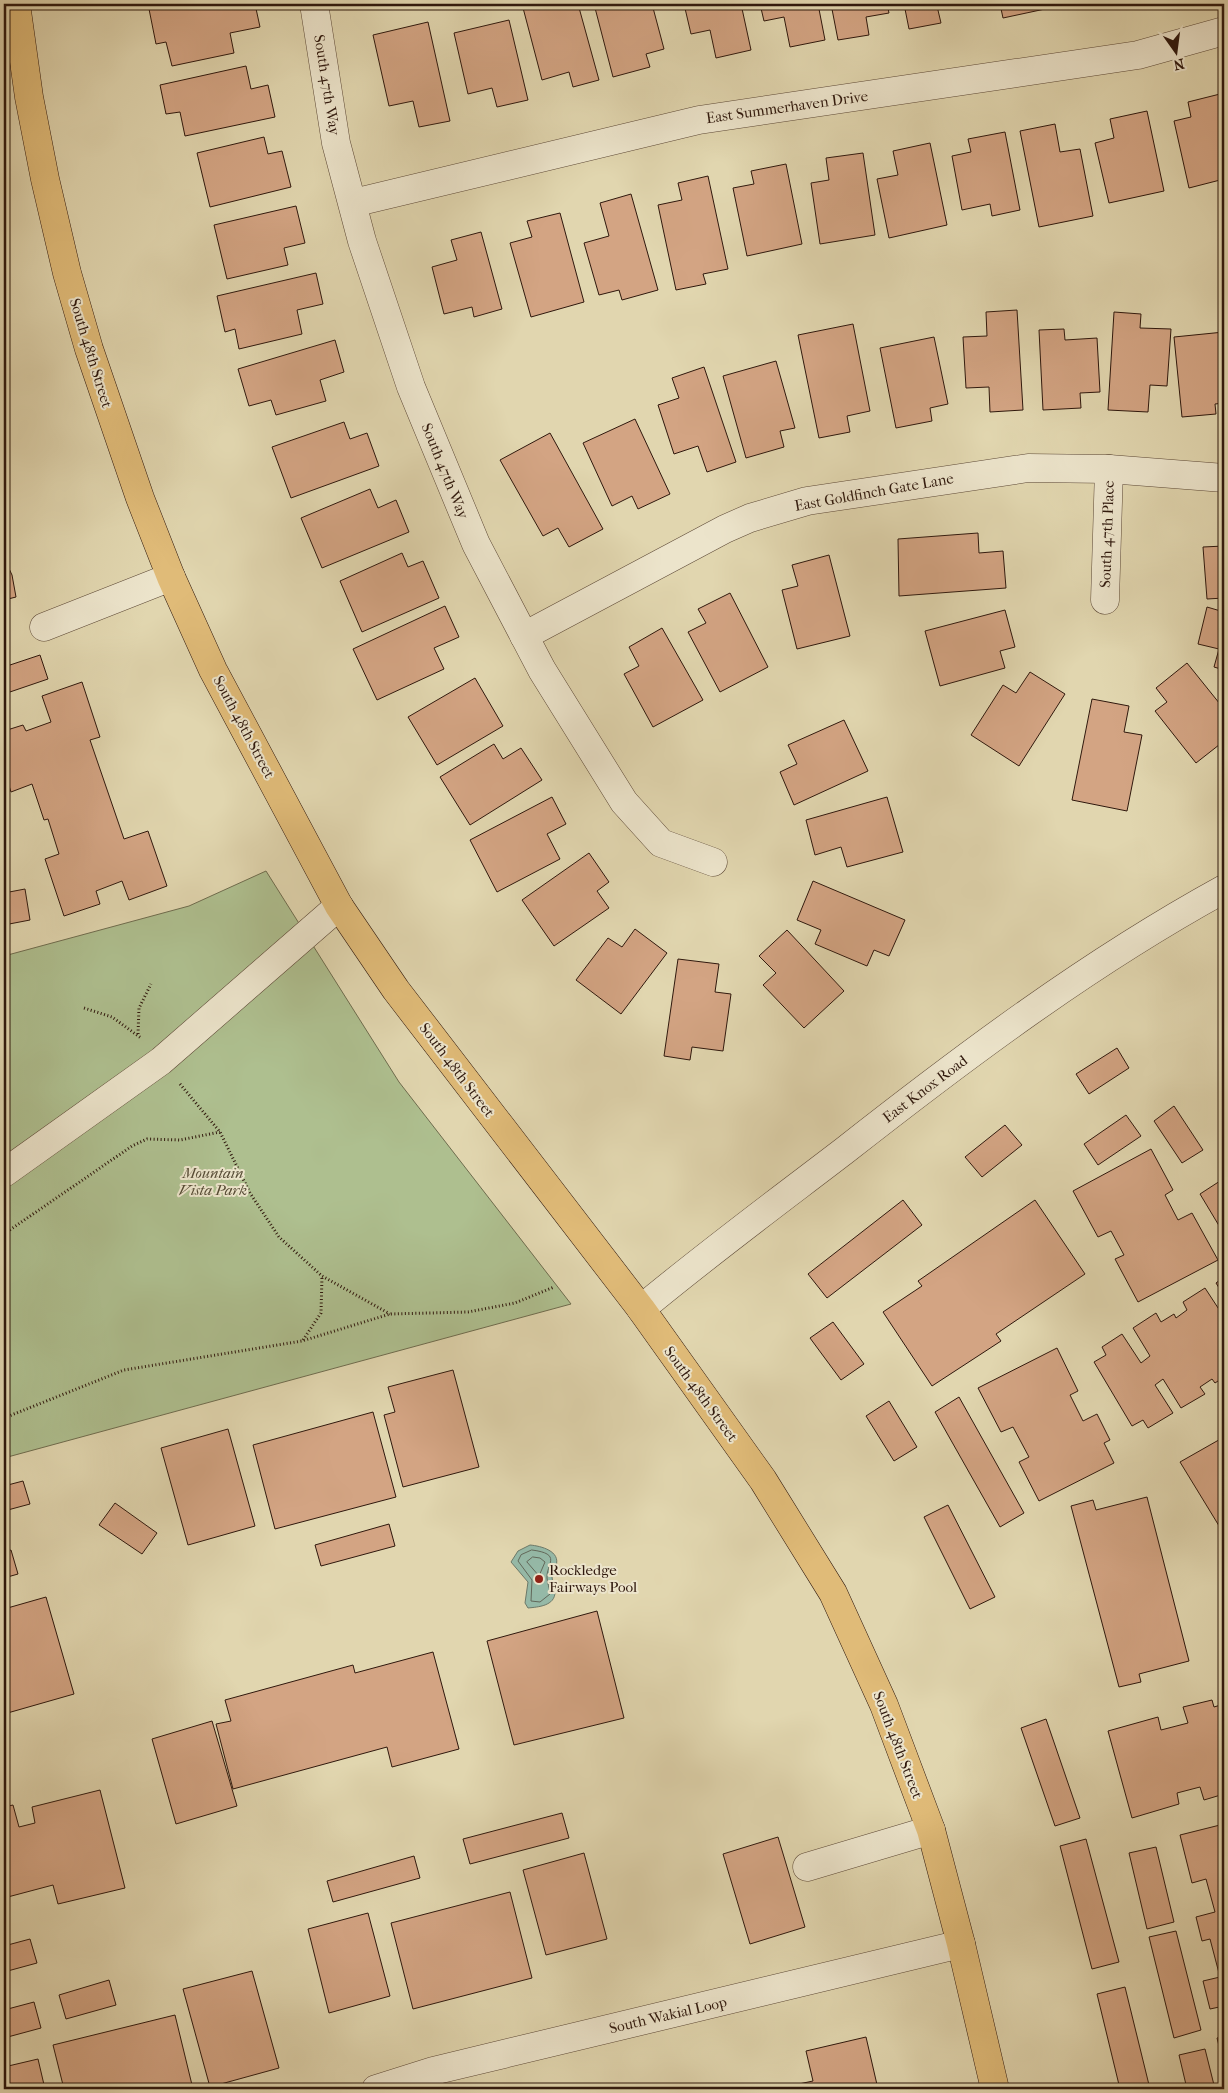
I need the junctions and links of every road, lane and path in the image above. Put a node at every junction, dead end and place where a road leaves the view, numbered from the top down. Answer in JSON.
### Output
{"nodes":[{"id":1,"x":16,"y":4,"type":"edge"},
{"id":2,"x":314,"y":4,"type":"edge"},
{"id":3,"x":1224,"y":31,"type":"edge"},
{"id":4,"x":353,"y":203,"type":"junction"},
{"id":5,"x":1109,"y":469,"type":"junction"},
{"id":6,"x":1224,"y":478,"type":"edge"},
{"id":7,"x":171,"y":577,"type":"junction"},
{"id":8,"x":1105,"y":600,"type":"dead end"},
{"id":9,"x":44,"y":627,"type":"dead end"},
{"id":10,"x":524,"y":636,"type":"junction"},
{"id":11,"x":713,"y":862,"type":"dead end"},
{"id":12,"x":1224,"y":889,"type":"edge"},
{"id":13,"x":339,"y":906,"type":"junction"},
{"id":14,"x":150,"y":984,"type":"dead end"},
{"id":15,"x":84,"y":1008,"type":"dead end"},
{"id":16,"x":183,"y":1087,"type":"dead end"},
{"id":17,"x":220,"y":1132,"type":"junction"},
{"id":18,"x":4,"y":1173,"type":"edge"},
{"id":19,"x":4,"y":1234,"type":"edge"},
{"id":20,"x":322,"y":1276,"type":"junction"},
{"id":21,"x":554,"y":1287,"type":"dead end"},
{"id":22,"x":641,"y":1309,"type":"junction"},
{"id":23,"x":390,"y":1314,"type":"junction"},
{"id":24,"x":302,"y":1341,"type":"junction"},
{"id":25,"x":4,"y":1418,"type":"edge"},
{"id":26,"x":931,"y":1830,"type":"junction"},
{"id":27,"x":807,"y":1867,"type":"dead end"},
{"id":28,"x":961,"y":1944,"type":"junction"},
{"id":29,"x":376,"y":2089,"type":"edge"},
{"id":30,"x":995,"y":2089,"type":"edge"}],
"edges":[{"from":1,"to":7,"type":"main road","name":"South 48th Street"},
{"from":2,"to":4,"type":"street","name":"South 47th Way"},
{"from":3,"to":4,"type":"street","name":"East Summerhaven Drive"},
{"from":4,"to":10,"type":"street","name":"South 47th Way"},
{"from":5,"to":6,"type":"street","name":"East Goldfinch Gate Lane"},
{"from":5,"to":8,"type":"street","name":"South 47th Place"},
{"from":5,"to":10,"type":"street","name":"East Goldfinch Gate Lane"},
{"from":7,"to":9,"type":"street"},
{"from":7,"to":13,"type":"main road","name":"South 48th Street"},
{"from":10,"to":11,"type":"street","name":"South 47th Way"},
{"from":12,"to":22,"type":"street","name":"East Knox Road"},
{"from":13,"to":18,"type":"street"},
{"from":13,"to":22,"type":"main road","name":"South 48th Street"},
{"from":14,"to":15,"type":"path"},
{"from":16,"to":17,"type":"path"},
{"from":17,"to":19,"type":"path"},
{"from":17,"to":20,"type":"path"},
{"from":20,"to":23,"type":"path"},
{"from":20,"to":24,"type":"path"},
{"from":21,"to":23,"type":"path"},
{"from":22,"to":26,"type":"main road","name":"South 48th Street"},
{"from":23,"to":24,"type":"path"},
{"from":24,"to":25,"type":"path"},
{"from":26,"to":27,"type":"street"},
{"from":26,"to":28,"type":"main road","name":"South 48th Street"},
{"from":28,"to":29,"type":"street","name":"South Wakial Loop"},
{"from":28,"to":30,"type":"main road","name":"South 48th Street"}]}
